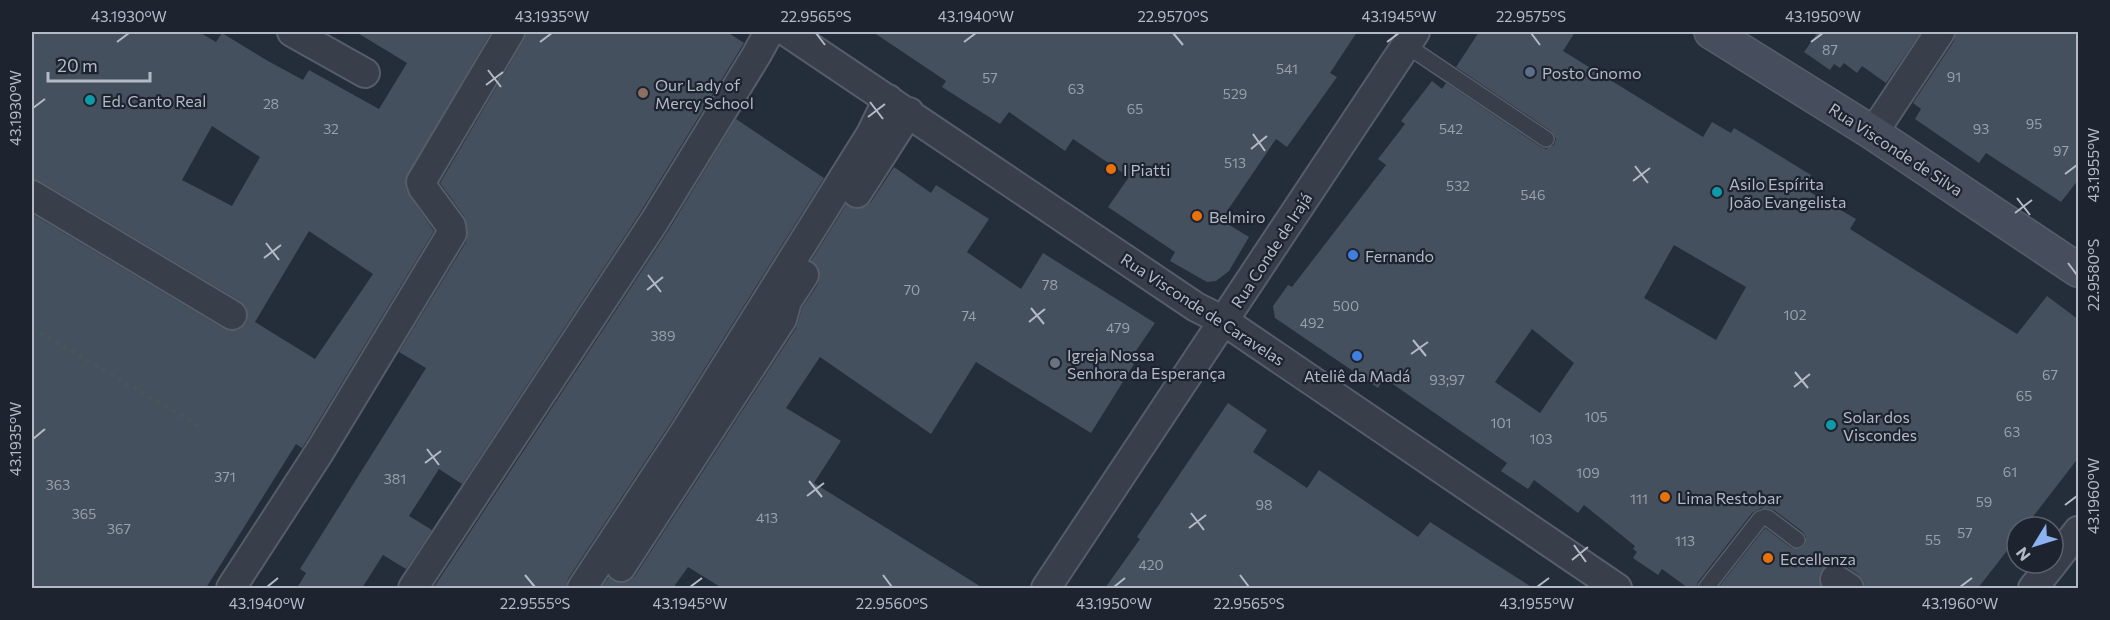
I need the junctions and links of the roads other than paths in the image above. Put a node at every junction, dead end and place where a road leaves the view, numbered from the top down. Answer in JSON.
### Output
{"nodes":[{"id":1,"x":292,"y":32,"type":"edge"},
{"id":2,"x":510,"y":32,"type":"edge"},
{"id":3,"x":769,"y":32,"type":"edge"},
{"id":4,"x":787,"y":32,"type":"edge"},
{"id":5,"x":1711,"y":32,"type":"edge"},
{"id":6,"x":1940,"y":32,"type":"edge"},
{"id":7,"x":1411,"y":38,"type":"edge"},
{"id":8,"x":365,"y":73,"type":"dead end"},
{"id":9,"x":899,"y":106,"type":"junction"},
{"id":10,"x":1873,"y":134,"type":"junction"},
{"id":11,"x":1546,"y":139,"type":"dead end"},
{"id":12,"x":32,"y":195,"type":"edge"},
{"id":13,"x":2079,"y":270,"type":"edge"},
{"id":14,"x":232,"y":315,"type":"dead end"},
{"id":15,"x":1224,"y":321,"type":"junction"},
{"id":16,"x":2079,"y":531,"type":"edge"},
{"id":17,"x":1797,"y":540,"type":"dead end"},
{"id":18,"x":2065,"y":548,"type":"edge"},
{"id":19,"x":621,"y":567,"type":"dead end"},
{"id":20,"x":2043,"y":575,"type":"edge"},
{"id":21,"x":231,"y":588,"type":"edge"},
{"id":22,"x":412,"y":588,"type":"edge"},
{"id":23,"x":582,"y":588,"type":"edge"},
{"id":24,"x":1046,"y":588,"type":"edge"},
{"id":25,"x":1617,"y":588,"type":"edge"},
{"id":26,"x":1706,"y":588,"type":"edge"},
{"id":27,"x":2032,"y":588,"type":"edge"}],
"edges":[{"from":1,"to":8,"type":"street"},
{"from":2,"to":21,"type":"street"},
{"from":3,"to":22,"type":"street"},
{"from":4,"to":9,"type":"street","name":"Rua Visconde de Caravelas"},
{"from":5,"to":10,"type":"main road","name":"Rua Visconde de Silva"},
{"from":6,"to":10,"type":"street"},
{"from":7,"to":11,"type":"lane"},
{"from":7,"to":15,"type":"street","name":"Rua Conde de Irajá"},
{"from":9,"to":15,"type":"street","name":"Rua Visconde de Caravelas"},
{"from":9,"to":19,"type":"street"},
{"from":9,"to":23,"type":"street"},
{"from":10,"to":13,"type":"main road","name":"Rua Visconde de Silva"},
{"from":12,"to":14,"type":"street"},
{"from":15,"to":24,"type":"street","name":"Rua Conde de Irajá"},
{"from":15,"to":25,"type":"street","name":"Rua Visconde de Caravelas"},
{"from":16,"to":18,"type":"street"},
{"from":17,"to":26,"type":"lane"},
{"from":20,"to":27,"type":"street"}]}
